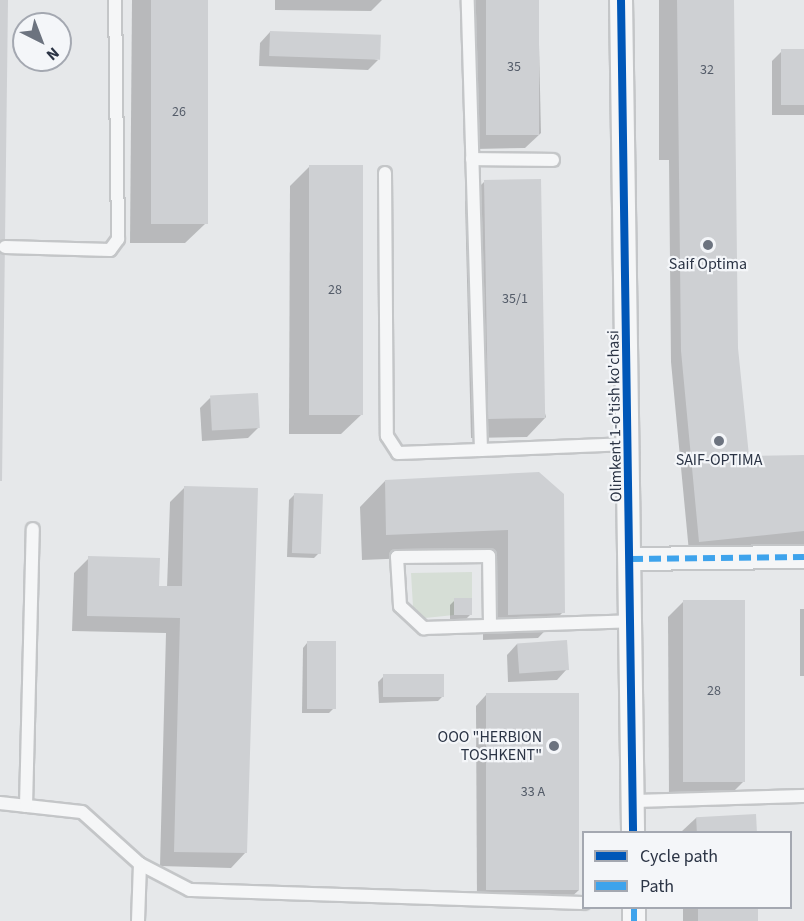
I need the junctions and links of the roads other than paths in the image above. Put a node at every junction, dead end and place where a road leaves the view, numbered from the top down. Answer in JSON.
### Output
{"nodes":[{"id":1,"x":115,"y":0,"type":"edge"},
{"id":2,"x":468,"y":0,"type":"edge"},
{"id":3,"x":621,"y":0,"type":"edge"},
{"id":4,"x":472,"y":159,"type":"junction"},
{"id":5,"x":553,"y":160,"type":"dead end"},
{"id":6,"x":385,"y":173,"type":"dead end"},
{"id":7,"x":5,"y":247,"type":"dead end"},
{"id":8,"x":629,"y":444,"type":"junction"},
{"id":9,"x":481,"y":450,"type":"junction"},
{"id":10,"x":33,"y":529,"type":"dead end"},
{"id":11,"x":804,"y":557,"type":"edge"},
{"id":12,"x":631,"y":559,"type":"junction"},
{"id":13,"x":631,"y":621,"type":"junction"},
{"id":14,"x":490,"y":625,"type":"junction"},
{"id":15,"x":804,"y":796,"type":"edge"},
{"id":16,"x":633,"y":801,"type":"junction"},
{"id":17,"x":0,"y":803,"type":"edge"},
{"id":18,"x":26,"y":806,"type":"junction"},
{"id":19,"x":633,"y":831,"type":"edge"},
{"id":20,"x":140,"y":864,"type":"junction"},
{"id":21,"x":582,"y":903,"type":"edge"},
{"id":22,"x":138,"y":921,"type":"edge"}],
"edges":[{"from":1,"to":7,"type":"lane"},
{"from":2,"to":4,"type":"lane"},
{"from":3,"to":8,"type":"street","name":"Olimkent 1-o'tish ko'chasi"},
{"from":4,"to":5,"type":"lane"},
{"from":4,"to":9,"type":"lane"},
{"from":6,"to":9,"type":"lane"},
{"from":8,"to":9,"type":"lane"},
{"from":8,"to":12,"type":"street","name":"Olimkent 1-o'tish ko'chasi"},
{"from":10,"to":18,"type":"lane"},
{"from":11,"to":12,"type":"street"},
{"from":12,"to":13,"type":"street","name":"Olimkent 1-o'tish ko'chasi"},
{"from":13,"to":14,"type":"lane"},
{"from":13,"to":16,"type":"street","name":"Olimkent 1-o'tish ko'chasi"},
{"from":14,"to":14,"type":"lane"},
{"from":15,"to":16,"type":"lane"},
{"from":16,"to":19,"type":"street","name":"Olimkent 1-o'tish ko'chasi"},
{"from":17,"to":18,"type":"lane"},
{"from":18,"to":20,"type":"lane"},
{"from":20,"to":21,"type":"lane"},
{"from":20,"to":22,"type":"lane"}]}
